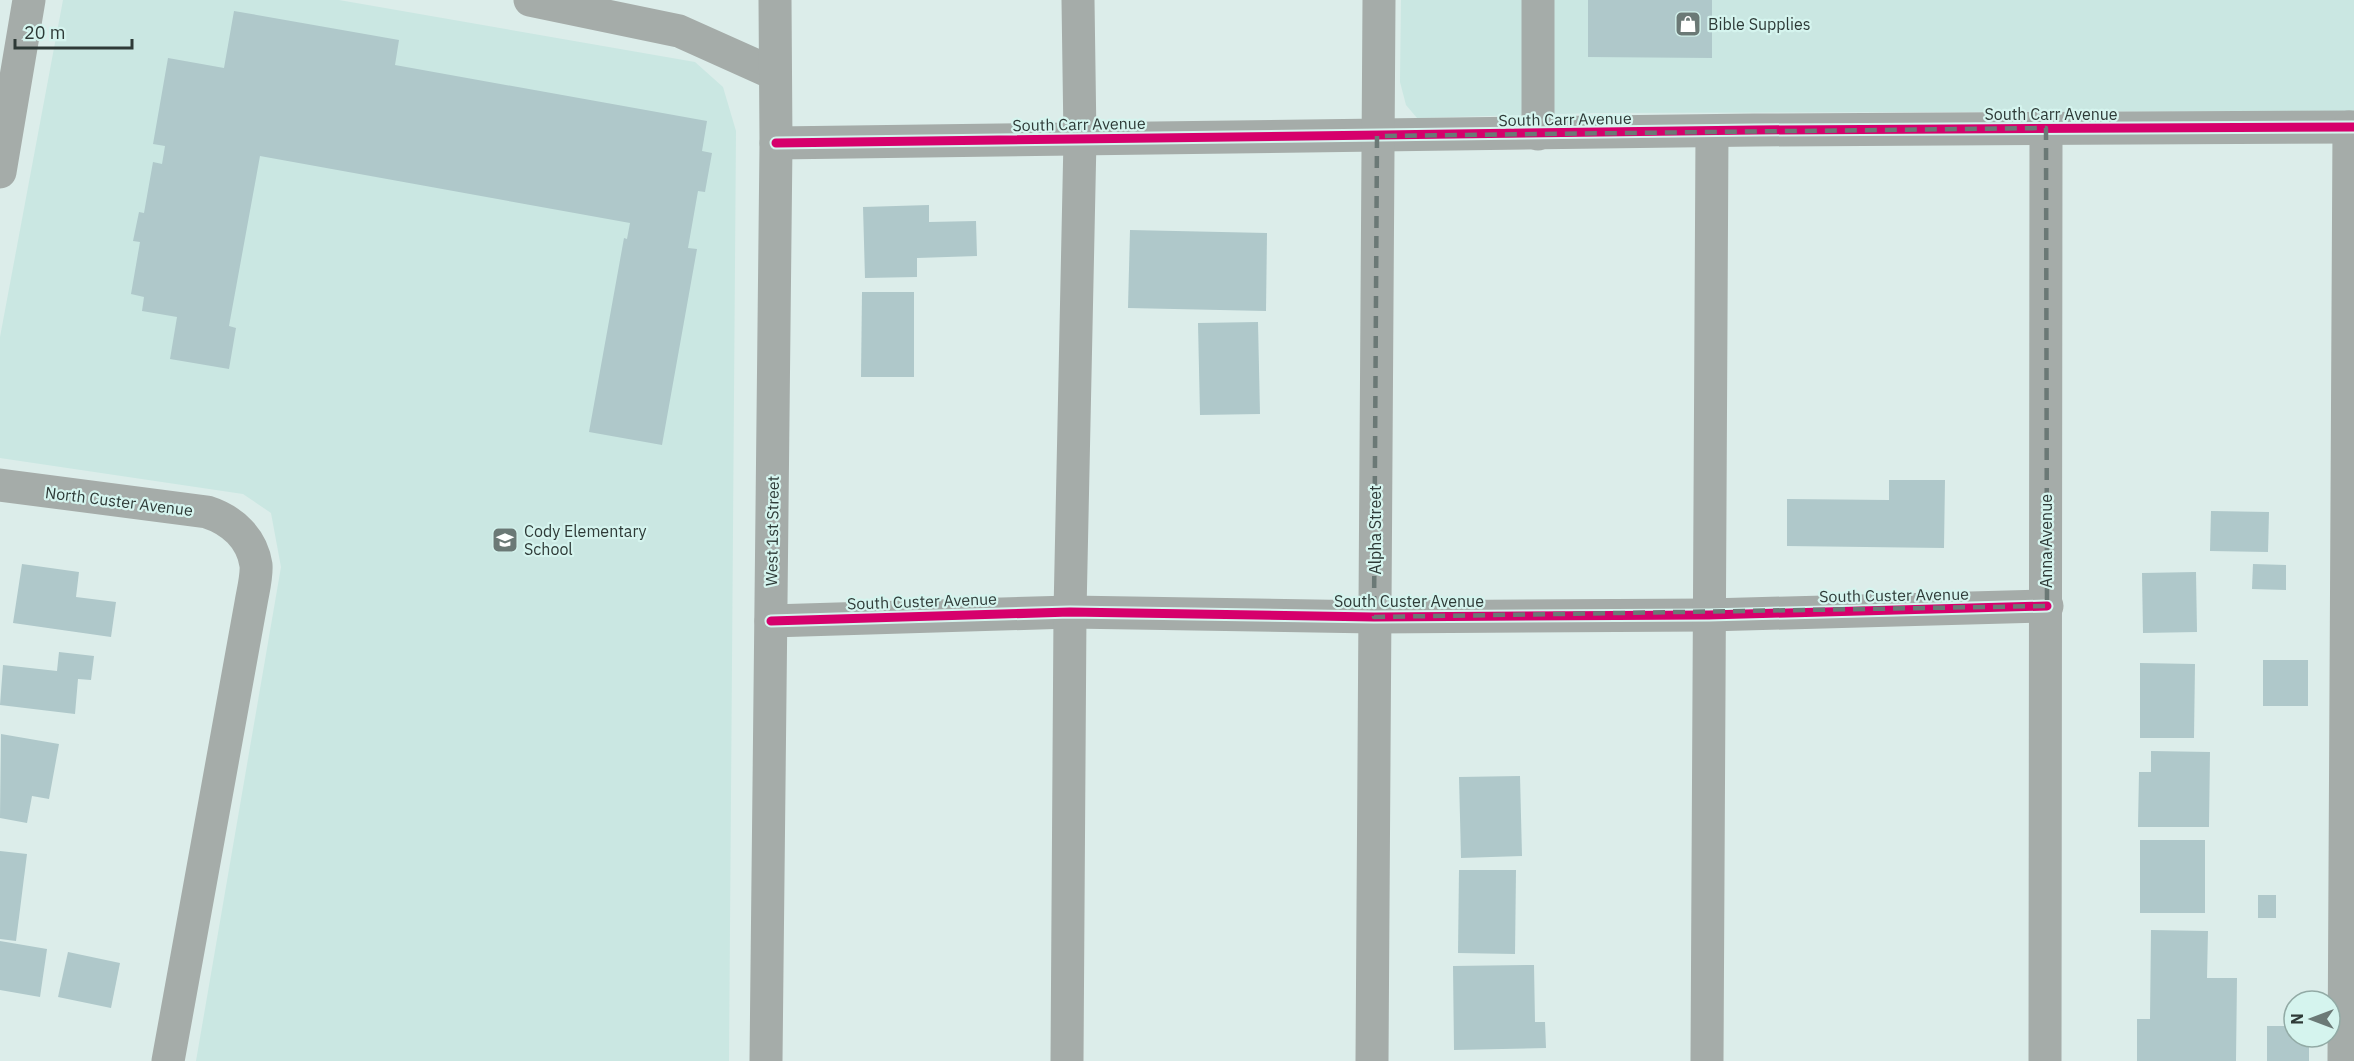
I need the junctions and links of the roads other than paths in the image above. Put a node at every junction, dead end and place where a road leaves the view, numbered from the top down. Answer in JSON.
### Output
{"nodes":[{"id":1,"x":29,"y":0,"type":"edge"},
{"id":2,"x":530,"y":0,"type":"edge"},
{"id":3,"x":775,"y":0,"type":"edge"},
{"id":4,"x":1078,"y":0,"type":"edge"},
{"id":5,"x":1379,"y":0,"type":"edge"},
{"id":6,"x":1538,"y":0,"type":"edge"},
{"id":7,"x":776,"y":74,"type":"junction"},
{"id":8,"x":2351,"y":127,"type":"edge"},
{"id":9,"x":2046,"y":128,"type":"junction"},
{"id":10,"x":1712,"y":132,"type":"junction"},
{"id":11,"x":1538,"y":134,"type":"junction"},
{"id":12,"x":1377,"y":136,"type":"junction"},
{"id":13,"x":1080,"y":139,"type":"junction"},
{"id":14,"x":776,"y":142,"type":"junction"},
{"id":15,"x":0,"y":171,"type":"edge"},
{"id":16,"x":0,"y":485,"type":"edge"},
{"id":17,"x":2047,"y":606,"type":"junction"},
{"id":18,"x":1070,"y":612,"type":"junction"},
{"id":19,"x":1709,"y":615,"type":"junction"},
{"id":20,"x":1374,"y":617,"type":"junction"},
{"id":21,"x":771,"y":621,"type":"junction"},
{"id":22,"x":168,"y":1061,"type":"edge"},
{"id":23,"x":765,"y":1061,"type":"edge"},
{"id":24,"x":1067,"y":1061,"type":"edge"},
{"id":25,"x":1372,"y":1061,"type":"edge"},
{"id":26,"x":1707,"y":1061,"type":"edge"},
{"id":27,"x":2044,"y":1061,"type":"edge"},
{"id":28,"x":2344,"y":1061,"type":"edge"}],
"edges":[{"from":1,"to":15,"type":"street"},
{"from":2,"to":7,"type":"street"},
{"from":3,"to":7,"type":"street","name":"West 1st Street"},
{"from":4,"to":13,"type":"street"},
{"from":5,"to":12,"type":"street","name":"Alpha Street"},
{"from":6,"to":11,"type":"street"},
{"from":7,"to":14,"type":"street","name":"West 1st Street"},
{"from":8,"to":9,"type":"street","name":"South Carr Avenue"},
{"from":8,"to":28,"type":"street"},
{"from":9,"to":10,"type":"street","name":"South Carr Avenue"},
{"from":9,"to":17,"type":"street","name":"Anna Avenue"},
{"from":10,"to":11,"type":"street","name":"South Carr Avenue"},
{"from":10,"to":19,"type":"street"},
{"from":11,"to":12,"type":"street","name":"South Carr Avenue"},
{"from":12,"to":13,"type":"street","name":"South Carr Avenue"},
{"from":12,"to":20,"type":"street","name":"Alpha Street"},
{"from":13,"to":14,"type":"street","name":"South Carr Avenue"},
{"from":13,"to":18,"type":"street"},
{"from":14,"to":21,"type":"street","name":"West 1st Street"},
{"from":16,"to":22,"type":"street","name":"North Custer Avenue"},
{"from":17,"to":19,"type":"street","name":"South Custer Avenue"},
{"from":17,"to":27,"type":"street","name":"Anna Avenue"},
{"from":18,"to":20,"type":"street","name":"South Custer Avenue"},
{"from":18,"to":21,"type":"street","name":"South Custer Avenue"},
{"from":18,"to":24,"type":"street"},
{"from":19,"to":20,"type":"street","name":"South Custer Avenue"},
{"from":19,"to":26,"type":"street"},
{"from":20,"to":25,"type":"street","name":"Alpha Street"},
{"from":21,"to":23,"type":"street","name":"West 1st Street"}]}
